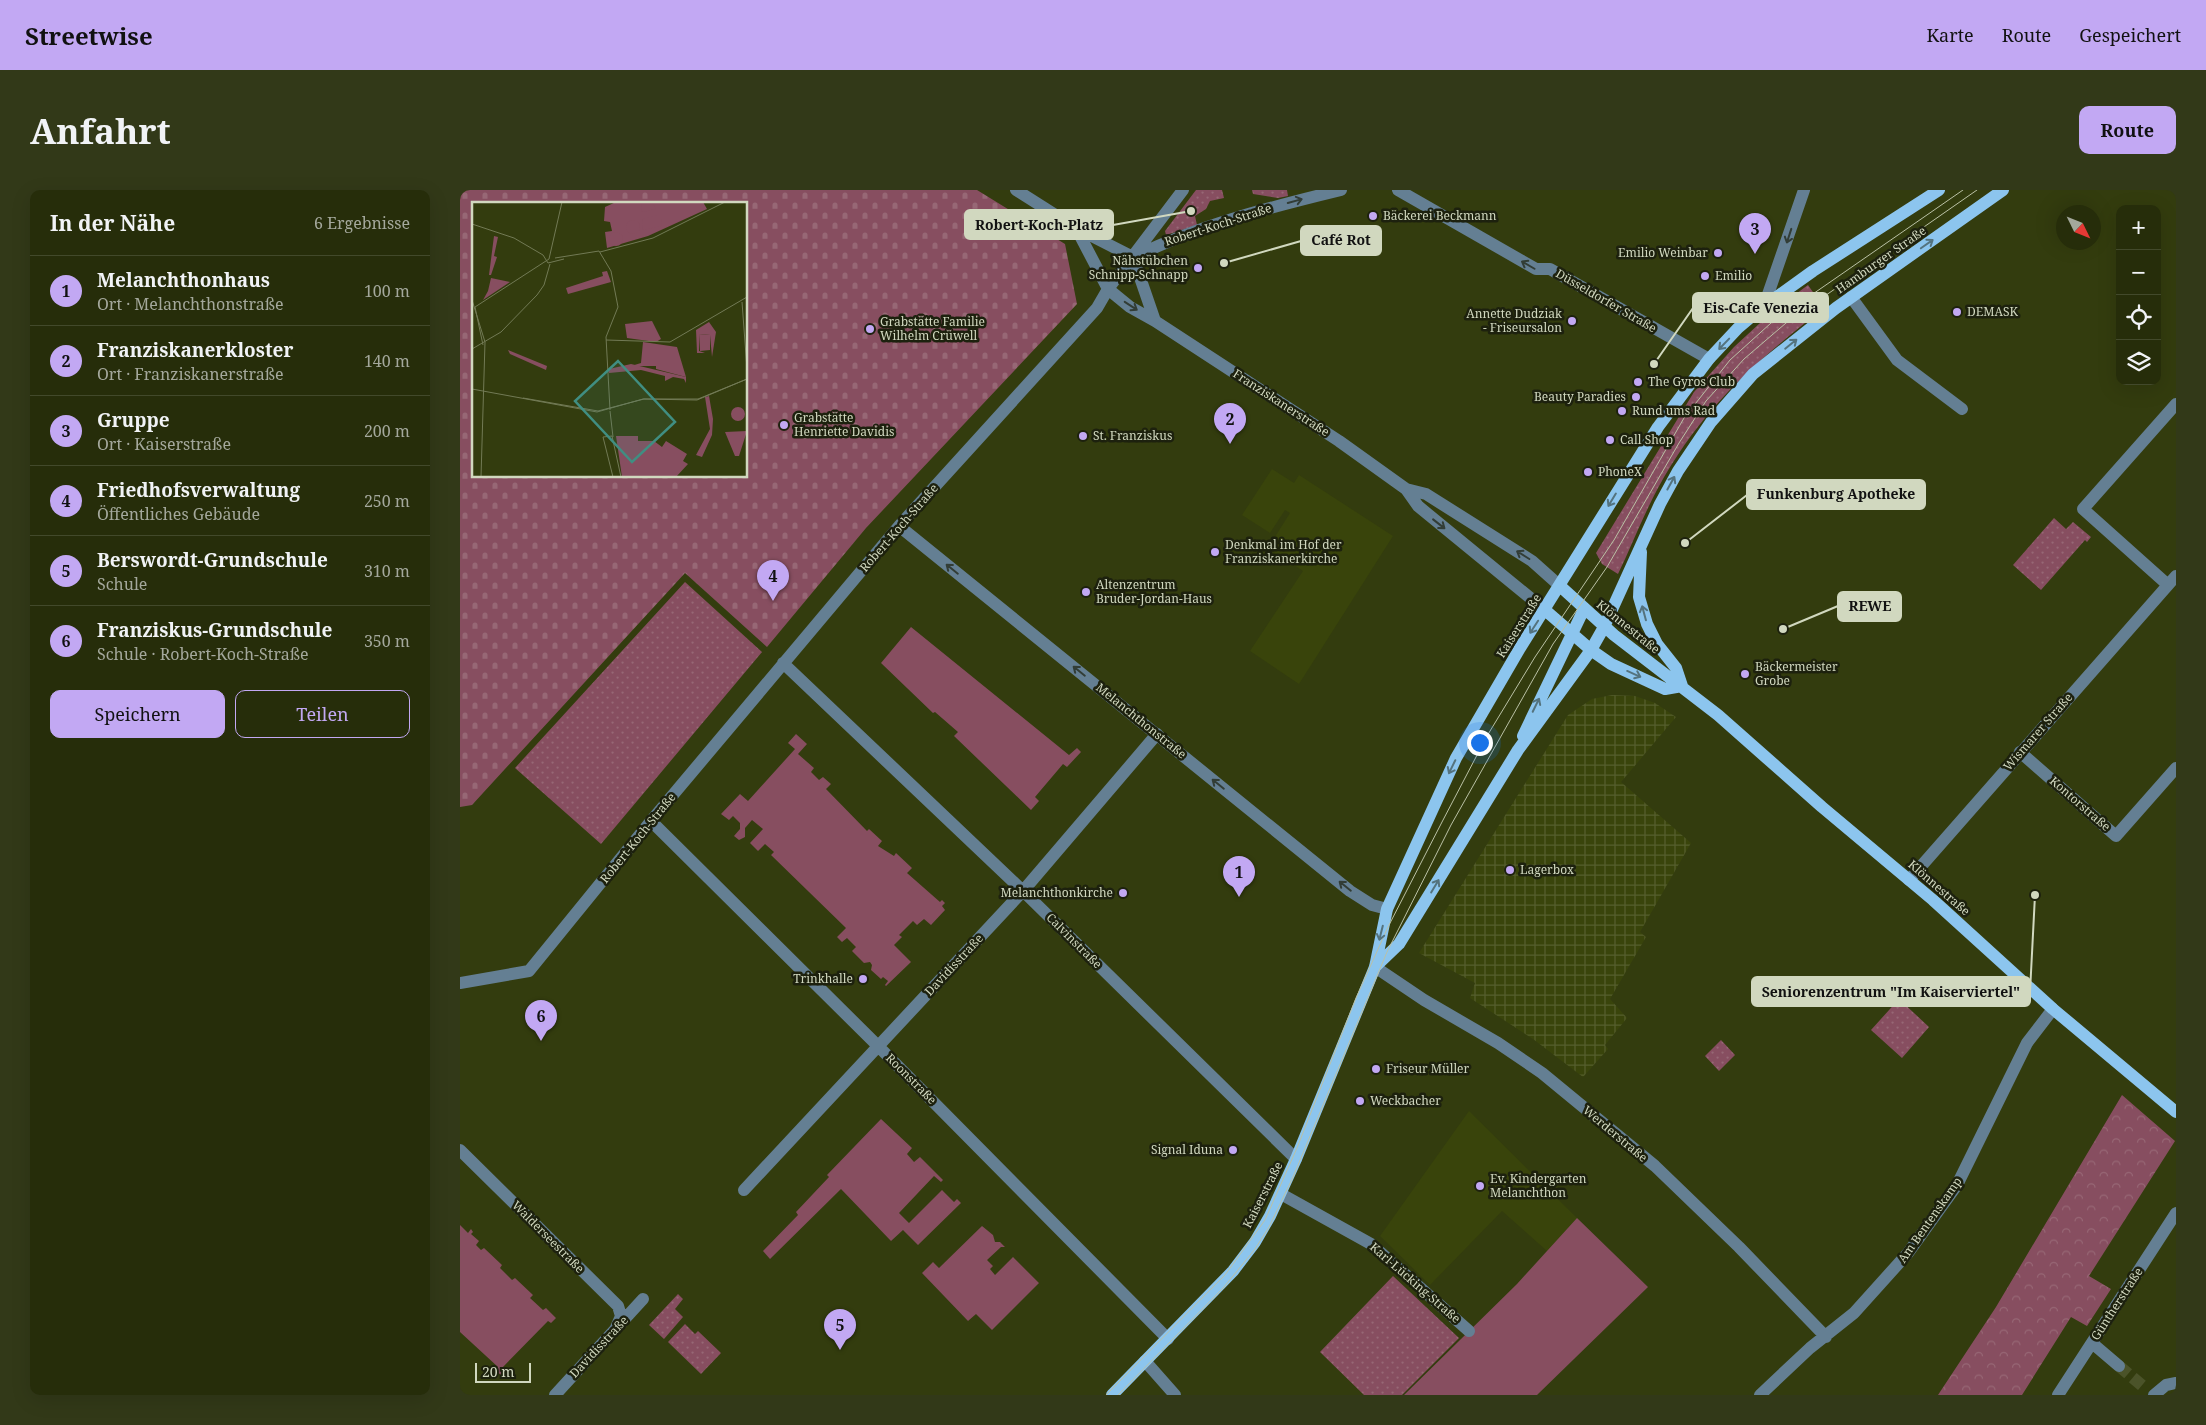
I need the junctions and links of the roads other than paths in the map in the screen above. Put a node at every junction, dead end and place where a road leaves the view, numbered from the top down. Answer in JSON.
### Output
{"nodes":[{"id":1,"x":1016,"y":190,"type":"edge"},
{"id":2,"x":1183,"y":190,"type":"edge"},
{"id":3,"x":1341,"y":190,"type":"edge"},
{"id":4,"x":1804,"y":190,"type":"edge"},
{"id":5,"x":1939,"y":190,"type":"edge"},
{"id":6,"x":2003,"y":190,"type":"edge"},
{"id":7,"x":1404,"y":191,"type":"edge"},
{"id":8,"x":1076,"y":228,"type":"junction"},
{"id":9,"x":1133,"y":257,"type":"junction"},
{"id":10,"x":1108,"y":289,"type":"junction"},
{"id":11,"x":1851,"y":297,"type":"junction"},
{"id":12,"x":1764,"y":306,"type":"junction"},
{"id":13,"x":1155,"y":321,"type":"junction"},
{"id":14,"x":1738,"y":328,"type":"joint"},
{"id":15,"x":1709,"y":359,"type":"junction"},
{"id":16,"x":1753,"y":374,"type":"joint"},
{"id":17,"x":2176,"y":404,"type":"edge"},
{"id":18,"x":1962,"y":409,"type":"dead end"},
{"id":19,"x":1406,"y":489,"type":"junction"},
{"id":20,"x":899,"y":526,"type":"junction"},
{"id":21,"x":1641,"y":542,"type":"junction"},
{"id":22,"x":2172,"y":581,"type":"edge"},
{"id":23,"x":1560,"y":586,"type":"junction"},
{"id":24,"x":1584,"y":609,"type":"junction"},
{"id":25,"x":1545,"y":610,"type":"junction"},
{"id":26,"x":1604,"y":627,"type":"junction"},
{"id":27,"x":1572,"y":634,"type":"junction"},
{"id":28,"x":1591,"y":650,"type":"junction"},
{"id":29,"x":784,"y":663,"type":"junction"},
{"id":30,"x":1682,"y":686,"type":"junction"},
{"id":31,"x":1157,"y":734,"type":"junction"},
{"id":32,"x":1518,"y":750,"type":"junction"},
{"id":33,"x":2020,"y":752,"type":"junction"},
{"id":34,"x":2176,"y":768,"type":"edge"},
{"id":35,"x":651,"y":821,"type":"junction"},
{"id":36,"x":1909,"y":880,"type":"junction"},
{"id":37,"x":1023,"y":891,"type":"junction"},
{"id":38,"x":1387,"y":909,"type":"junction"},
{"id":39,"x":1375,"y":967,"type":"junction"},
{"id":40,"x":460,"y":983,"type":"edge"},
{"id":41,"x":2053,"y":1009,"type":"junction"},
{"id":42,"x":879,"y":1047,"type":"junction"},
{"id":43,"x":2176,"y":1112,"type":"edge"},
{"id":44,"x":460,"y":1150,"type":"edge"},
{"id":45,"x":1296,"y":1160,"type":"junction"},
{"id":46,"x":744,"y":1190,"type":"dead end"},
{"id":47,"x":1281,"y":1194,"type":"junction"},
{"id":48,"x":2176,"y":1213,"type":"edge"},
{"id":49,"x":643,"y":1299,"type":"dead end"},
{"id":50,"x":615,"y":1330,"type":"junction"},
{"id":51,"x":1469,"y":1331,"type":"dead end"},
{"id":52,"x":1826,"y":1337,"type":"junction"},
{"id":53,"x":1168,"y":1339,"type":"junction"},
{"id":54,"x":2092,"y":1343,"type":"junction"},
{"id":55,"x":1145,"y":1361,"type":"junction"},
{"id":56,"x":2119,"y":1366,"type":"tunnel mouth"},
{"id":57,"x":2176,"y":1383,"type":"edge"},
{"id":58,"x":2151,"y":1393,"type":"edge"},
{"id":59,"x":555,"y":1395,"type":"edge"},
{"id":60,"x":1112,"y":1395,"type":"edge"},
{"id":61,"x":1175,"y":1395,"type":"edge"},
{"id":62,"x":1760,"y":1395,"type":"edge"},
{"id":63,"x":2058,"y":1395,"type":"edge"}],
"edges":[{"from":1,"to":8,"type":"street"},
{"from":2,"to":9,"type":"street"},
{"from":9,"to":3,"type":"street","name":"Robert-Koch-Straße","one_way":true},
{"from":4,"to":12,"type":"street","one_way":true},
{"from":5,"to":12,"type":"main road","name":"Hamburger Straße"},
{"from":11,"to":6,"type":"main road","name":"Hamburger Straße","one_way":true},
{"from":15,"to":7,"type":"street","name":"Düsseldorfer Straße","one_way":true},
{"from":8,"to":9,"type":"street"},
{"from":8,"to":10,"type":"street"},
{"from":9,"to":10,"type":"street","name":"Robert-Koch-Straße"},
{"from":9,"to":13,"type":"street"},
{"from":10,"to":13,"type":"street","name":"Franziskanerstraße","one_way":true},
{"from":10,"to":20,"type":"street","name":"Robert-Koch-Straße"},
{"from":16,"to":11,"type":"main road","name":"Hamburger Straße","one_way":true},
{"from":11,"to":18,"type":"street"},
{"from":12,"to":14,"type":"main road","name":"Hamburger Straße"},
{"from":13,"to":19,"type":"street","name":"Franziskanerstraße"},
{"from":14,"to":15,"type":"main road","name":"Kaiserstraße","one_way":true},
{"from":15,"to":23,"type":"main road","name":"Kaiserstraße","one_way":true},
{"from":21,"to":16,"type":"main road","name":"Kaiserstraße","one_way":true},
{"from":17,"to":22,"type":"street","name":"Wismarer Straße"},
{"from":23,"to":19,"type":"street","name":"Franziskanerstraße","one_way":true},
{"from":19,"to":25,"type":"street","name":"Franziskanerstraße","one_way":true},
{"from":20,"to":29,"type":"street","name":"Robert-Koch-Straße"},
{"from":31,"to":20,"type":"street","name":"Melanchthonstraße","one_way":true},
{"from":21,"to":26,"type":"main road","name":"Kaiserstraße"},
{"from":30,"to":21,"type":"main road","one_way":true},
{"from":22,"to":33,"type":"street","name":"Wismarer Straße"},
{"from":23,"to":24,"type":"main road","name":"Klönnestraße"},
{"from":23,"to":25,"type":"main road","name":"Kaiserstraße"},
{"from":24,"to":26,"type":"main road","name":"Klönnestraße"},
{"from":24,"to":27,"type":"main road"},
{"from":25,"to":27,"type":"main road"},
{"from":25,"to":38,"type":"main road","name":"Kaiserstraße","one_way":true},
{"from":26,"to":28,"type":"main road","name":"Kaiserstraße"},
{"from":26,"to":30,"type":"main road","name":"Klönnestraße"},
{"from":27,"to":28,"type":"main road"},
{"from":32,"to":27,"type":"main road","one_way":true},
{"from":28,"to":30,"type":"main road","one_way":true},
{"from":28,"to":32,"type":"main road","name":"Kaiserstraße"},
{"from":29,"to":35,"type":"street","name":"Robert-Koch-Straße"},
{"from":29,"to":37,"type":"street","name":"Calvinstraße"},
{"from":30,"to":36,"type":"main road","name":"Klönnestraße"},
{"from":31,"to":37,"type":"street","name":"Davidisstraße"},
{"from":38,"to":31,"type":"street","name":"Melanchthonstraße","one_way":true},
{"from":39,"to":32,"type":"main road","name":"Kaiserstraße","one_way":true},
{"from":33,"to":34,"type":"street","name":"Kontorstraße"},
{"from":33,"to":36,"type":"street","name":"Wismarer Straße"},
{"from":35,"to":40,"type":"street","name":"Robert-Koch-Straße"},
{"from":35,"to":42,"type":"street","name":"Roonstraße"},
{"from":36,"to":41,"type":"main road","name":"Klönnestraße"},
{"from":37,"to":42,"type":"street","name":"Davidisstraße"},
{"from":37,"to":45,"type":"street","name":"Calvinstraße"},
{"from":38,"to":39,"type":"main road","name":"Kaiserstraße","one_way":true},
{"from":39,"to":45,"type":"main road","name":"Kaiserstraße"},
{"from":39,"to":52,"type":"street","name":"Werderstraße"},
{"from":41,"to":43,"type":"main road","name":"Klönnestraße"},
{"from":41,"to":52,"type":"street","name":"Am Bentenskamp"},
{"from":42,"to":46,"type":"street","name":"Davidisstraße"},
{"from":42,"to":53,"type":"street","name":"Roonstraße"},
{"from":44,"to":50,"type":"street","name":"Walderseestraße"},
{"from":45,"to":47,"type":"main road","name":"Kaiserstraße"},
{"from":47,"to":51,"type":"street","name":"Karl-Lücking-Straße"},
{"from":47,"to":53,"type":"main road","name":"Kaiserstraße"},
{"from":48,"to":54,"type":"street","name":"Güntherstraße"},
{"from":49,"to":50,"type":"street","name":"Davidisstraße"},
{"from":50,"to":59,"type":"street","name":"Davidisstraße"},
{"from":52,"to":62,"type":"street","name":"Am Bentenskamp"},
{"from":53,"to":55,"type":"main road","name":"Kaiserstraße"},
{"from":54,"to":56,"type":"street"},
{"from":54,"to":63,"type":"street","name":"Güntherstraße"},
{"from":55,"to":60,"type":"main road","name":"Kaiserstraße"},
{"from":55,"to":61,"type":"street"},
{"from":57,"to":58,"type":"street"}]}
